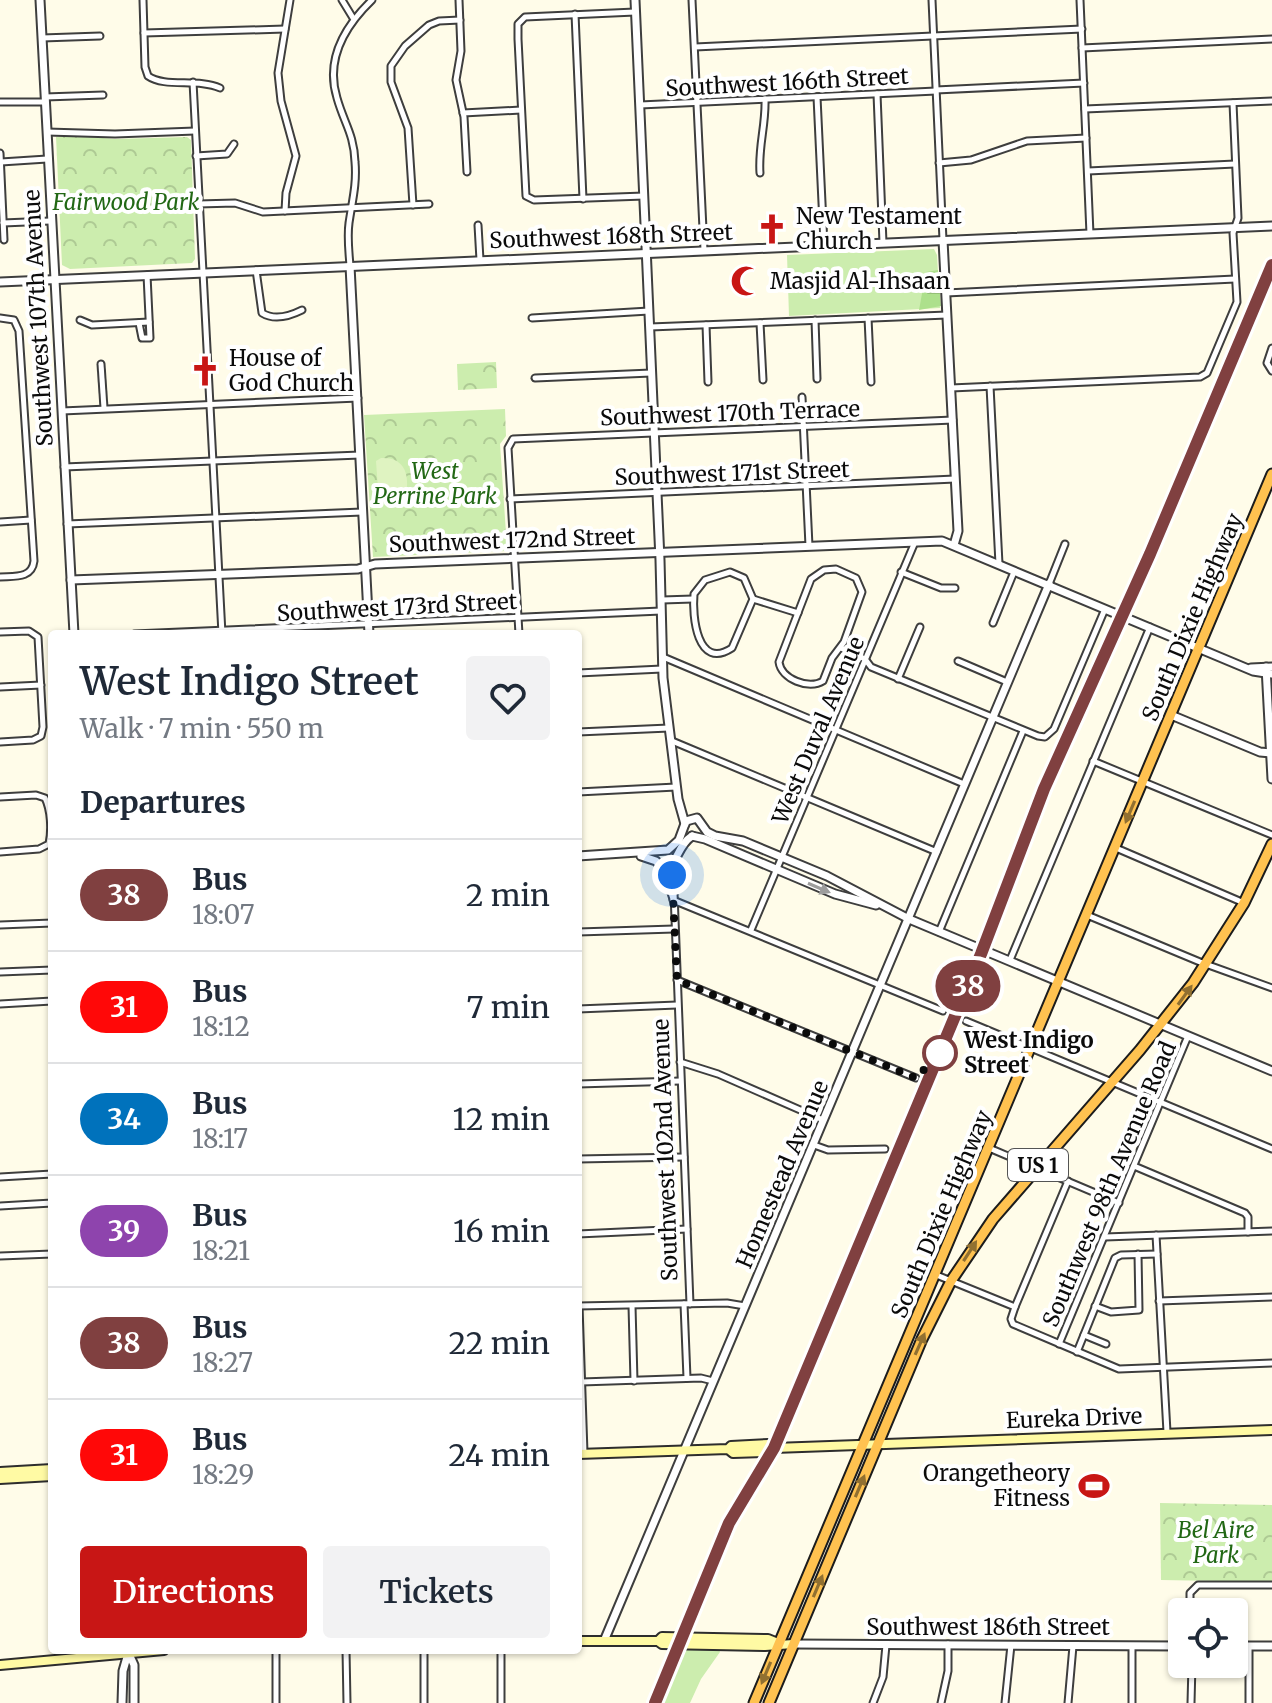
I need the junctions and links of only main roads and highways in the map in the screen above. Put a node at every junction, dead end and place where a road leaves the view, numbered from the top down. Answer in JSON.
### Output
{"nodes":[{"id":1,"x":1272,"y":474,"type":"edge"},
{"id":2,"x":1272,"y":844,"type":"edge"},
{"id":3,"x":1268,"y":862,"type":"edge"},
{"id":4,"x":918,"y":1313,"type":"junction"},
{"id":5,"x":931,"y":1319,"type":"junction"},
{"id":6,"x":1272,"y":1430,"type":"edge"},
{"id":7,"x":862,"y":1445,"type":"junction"},
{"id":8,"x":877,"y":1445,"type":"junction"},
{"id":9,"x":582,"y":1454,"type":"edge"},
{"id":10,"x":48,"y":1469,"type":"edge"},
{"id":11,"x":0,"y":1472,"type":"edge"},
{"id":12,"x":48,"y":1476,"type":"edge"},
{"id":13,"x":0,"y":1479,"type":"edge"},
{"id":14,"x":830,"y":1522,"type":"junction"},
{"id":15,"x":842,"y":1528,"type":"junction"},
{"id":16,"x":582,"y":1641,"type":"edge"},
{"id":17,"x":779,"y":1644,"type":"junction"},
{"id":18,"x":793,"y":1644,"type":"junction"},
{"id":19,"x":109,"y":1654,"type":"edge"},
{"id":20,"x":0,"y":1665,"type":"edge"},
{"id":21,"x":754,"y":1703,"type":"edge"},
{"id":22,"x":769,"y":1703,"type":"edge"}],
"edges":[{"from":1,"to":4,"type":"highway","name":"South Dixie Highway","number":"US 1","one_way":true},
{"from":2,"to":3,"type":"highway","name":"South Dixie Highway","number":"US 1"},
{"from":5,"to":3,"type":"highway","name":"South Dixie Highway","number":"US 1","one_way":true},
{"from":4,"to":5,"type":"highway"},
{"from":4,"to":7,"type":"highway","name":"South Dixie Highway","number":"US 1"},
{"from":8,"to":5,"type":"highway","name":"South Dixie Highway","number":"US 1","one_way":true},
{"from":6,"to":8,"type":"main road","name":"Eureka Drive"},
{"from":7,"to":8,"type":"main road","name":"Eureka Drive"},
{"from":7,"to":9,"type":"main road","name":"Eureka Drive"},
{"from":7,"to":14,"type":"highway","name":"South Dixie Highway","number":"US 1"},
{"from":15,"to":8,"type":"highway","name":"South Dixie Highway","number":"US 1","one_way":true},
{"from":10,"to":11,"type":"main road"},
{"from":12,"to":13,"type":"main road"},
{"from":14,"to":15,"type":"highway"},
{"from":14,"to":17,"type":"highway","name":"South Dixie Highway","number":"US 1"},
{"from":18,"to":15,"type":"highway","name":"South Dixie Highway","number":"US 1","one_way":true},
{"from":16,"to":17,"type":"main road"},
{"from":17,"to":18,"type":"main road"},
{"from":17,"to":21,"type":"highway","name":"South Dixie Highway","number":"US 1","one_way":true},
{"from":18,"to":22,"type":"highway","name":"South Dixie Highway","number":"US 1"},
{"from":19,"to":20,"type":"main road"}]}
